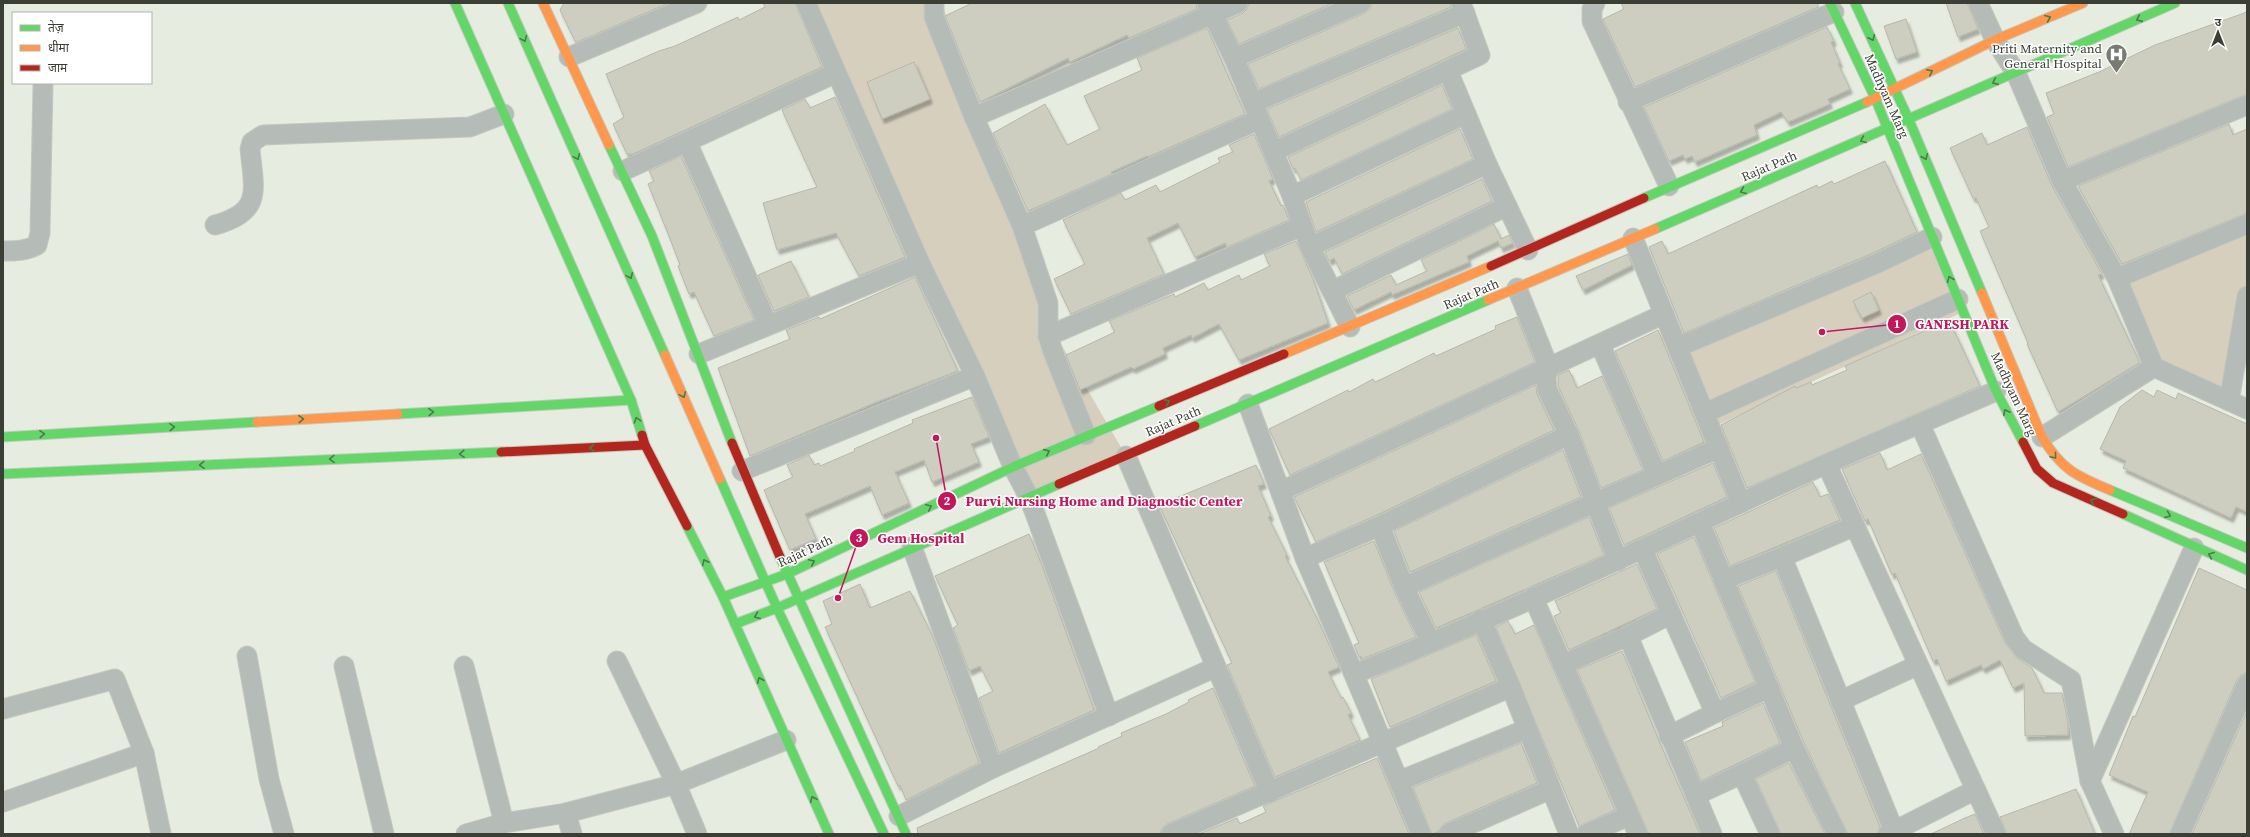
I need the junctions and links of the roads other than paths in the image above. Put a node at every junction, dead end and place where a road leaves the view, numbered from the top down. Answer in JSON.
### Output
{"nodes":[{"id":1,"x":455,"y":3,"type":"edge"},
{"id":2,"x":508,"y":3,"type":"edge"},
{"id":3,"x":543,"y":3,"type":"edge"},
{"id":4,"x":697,"y":3,"type":"edge"},
{"id":5,"x":806,"y":3,"type":"edge"},
{"id":6,"x":1238,"y":3,"type":"edge"},
{"id":7,"x":1361,"y":3,"type":"edge"},
{"id":8,"x":1595,"y":3,"type":"edge"},
{"id":9,"x":1855,"y":3,"type":"edge"},
{"id":10,"x":1978,"y":3,"type":"edge"},
{"id":11,"x":2083,"y":3,"type":"edge"},
{"id":12,"x":2175,"y":3,"type":"edge"},
{"id":13,"x":935,"y":4,"type":"edge"},
{"id":14,"x":1463,"y":8,"type":"edge"},
{"id":15,"x":1832,"y":8,"type":"edge"},
{"id":16,"x":1209,"y":9,"type":"edge"},
{"id":17,"x":1996,"y":40,"type":"junction"},
{"id":18,"x":569,"y":57,"type":"junction"},
{"id":19,"x":1234,"y":58,"type":"junction"},
{"id":20,"x":1448,"y":71,"type":"junction"},
{"id":21,"x":836,"y":73,"type":"junction"},
{"id":22,"x":2016,"y":73,"type":"junction"},
{"id":23,"x":43,"y":84,"type":"edge"},
{"id":24,"x":1895,"y":90,"type":"junction"},
{"id":25,"x":1875,"y":98,"type":"junction"},
{"id":26,"x":1628,"y":102,"type":"junction"},
{"id":27,"x":2247,"y":104,"type":"edge"},
{"id":28,"x":1256,"y":111,"type":"junction"},
{"id":29,"x":504,"y":114,"type":"junction"},
{"id":30,"x":1466,"y":114,"type":"junction"},
{"id":31,"x":974,"y":117,"type":"junction"},
{"id":32,"x":1909,"y":120,"type":"junction"},
{"id":33,"x":1888,"y":129,"type":"junction"},
{"id":34,"x":687,"y":142,"type":"junction"},
{"id":35,"x":1273,"y":152,"type":"junction"},
{"id":36,"x":1487,"y":164,"type":"junction"},
{"id":37,"x":623,"y":171,"type":"junction"},
{"id":38,"x":2062,"y":181,"type":"junction"},
{"id":39,"x":1669,"y":186,"type":"junction"},
{"id":40,"x":1292,"y":196,"type":"junction"},
{"id":41,"x":1507,"y":206,"type":"junction"},
{"id":42,"x":2247,"y":224,"type":"edge"},
{"id":43,"x":214,"y":225,"type":"dead end"},
{"id":44,"x":1022,"y":226,"type":"junction"},
{"id":45,"x":1302,"y":226,"type":"junction"},
{"id":46,"x":1932,"y":237,"type":"junction"},
{"id":47,"x":1633,"y":238,"type":"junction"},
{"id":48,"x":1310,"y":247,"type":"junction"},
{"id":49,"x":1528,"y":250,"type":"junction"},
{"id":50,"x":3,"y":251,"type":"edge"},
{"id":51,"x":920,"y":263,"type":"junction"},
{"id":52,"x":2117,"y":278,"type":"junction"},
{"id":53,"x":1518,"y":288,"type":"junction"},
{"id":54,"x":1332,"y":291,"type":"junction"},
{"id":55,"x":2247,"y":296,"type":"edge"},
{"id":56,"x":1958,"y":299,"type":"junction"},
{"id":57,"x":1664,"y":314,"type":"junction"},
{"id":58,"x":768,"y":325,"type":"junction"},
{"id":59,"x":1350,"y":327,"type":"junction"},
{"id":60,"x":1048,"y":336,"type":"junction"},
{"id":61,"x":1600,"y":344,"type":"junction"},
{"id":62,"x":1678,"y":347,"type":"junction"},
{"id":63,"x":699,"y":354,"type":"junction"},
{"id":64,"x":2154,"y":366,"type":"junction"},
{"id":65,"x":1549,"y":368,"type":"junction"},
{"id":66,"x":975,"y":376,"type":"junction"},
{"id":67,"x":1996,"y":391,"type":"junction"},
{"id":68,"x":631,"y":400,"type":"junction"},
{"id":69,"x":2229,"y":401,"type":"junction"},
{"id":70,"x":1248,"y":404,"type":"junction"},
{"id":71,"x":2247,"y":409,"type":"edge"},
{"id":72,"x":1705,"y":414,"type":"junction"},
{"id":73,"x":1920,"y":424,"type":"junction"},
{"id":74,"x":1086,"y":435,"type":"junction"},
{"id":75,"x":1569,"y":435,"type":"junction"},
{"id":76,"x":3,"y":437,"type":"edge"},
{"id":77,"x":2042,"y":437,"type":"junction"},
{"id":78,"x":645,"y":445,"type":"junction"},
{"id":79,"x":1720,"y":448,"type":"junction"},
{"id":80,"x":1126,"y":456,"type":"junction"},
{"id":81,"x":1827,"y":465,"type":"junction"},
{"id":82,"x":1013,"y":467,"type":"junction"},
{"id":83,"x":742,"y":471,"type":"junction"},
{"id":84,"x":3,"y":474,"type":"edge"},
{"id":85,"x":1657,"y":475,"type":"junction"},
{"id":86,"x":1281,"y":491,"type":"junction"},
{"id":87,"x":1029,"y":497,"type":"junction"},
{"id":88,"x":1594,"y":502,"type":"junction"},
{"id":89,"x":1741,"y":503,"type":"junction"},
{"id":90,"x":1700,"y":523,"type":"junction"},
{"id":91,"x":1380,"y":526,"type":"junction"},
{"id":92,"x":1854,"y":526,"type":"junction"},
{"id":93,"x":912,"y":548,"type":"junction"},
{"id":94,"x":2194,"y":548,"type":"junction"},
{"id":95,"x":2247,"y":548,"type":"edge"},
{"id":96,"x":1643,"y":550,"type":"junction"},
{"id":97,"x":1782,"y":557,"type":"junction"},
{"id":98,"x":1305,"y":558,"type":"junction"},
{"id":99,"x":1618,"y":561,"type":"junction"},
{"id":100,"x":2247,"y":570,"type":"edge"},
{"id":101,"x":787,"y":574,"type":"junction"},
{"id":102,"x":1723,"y":580,"type":"junction"},
{"id":103,"x":766,"y":582,"type":"junction"},
{"id":104,"x":1404,"y":587,"type":"junction"},
{"id":105,"x":723,"y":596,"type":"junction"},
{"id":106,"x":1533,"y":597,"type":"junction"},
{"id":107,"x":797,"y":598,"type":"junction"},
{"id":108,"x":777,"y":608,"type":"junction"},
{"id":109,"x":1671,"y":614,"type":"junction"},
{"id":110,"x":1481,"y":619,"type":"junction"},
{"id":111,"x":735,"y":624,"type":"junction"},
{"id":112,"x":1628,"y":636,"type":"junction"},
{"id":113,"x":1430,"y":643,"type":"junction"},
{"id":114,"x":247,"y":656,"type":"dead end"},
{"id":115,"x":617,"y":661,"type":"dead end"},
{"id":116,"x":1562,"y":665,"type":"junction"},
{"id":117,"x":1918,"y":665,"type":"junction"},
{"id":118,"x":344,"y":666,"type":"dead end"},
{"id":119,"x":464,"y":666,"type":"dead end"},
{"id":120,"x":1216,"y":667,"type":"junction"},
{"id":121,"x":1354,"y":674,"type":"junction"},
{"id":122,"x":2247,"y":684,"type":"edge"},
{"id":123,"x":1511,"y":687,"type":"junction"},
{"id":124,"x":1769,"y":688,"type":"junction"},
{"id":125,"x":1840,"y":701,"type":"junction"},
{"id":126,"x":3,"y":709,"type":"edge"},
{"id":127,"x":1715,"y":713,"type":"junction"},
{"id":128,"x":1109,"y":716,"type":"junction"},
{"id":129,"x":1527,"y":729,"type":"junction"},
{"id":130,"x":1669,"y":736,"type":"junction"},
{"id":131,"x":786,"y":740,"type":"junction"},
{"id":132,"x":1383,"y":742,"type":"junction"},
{"id":133,"x":1794,"y":748,"type":"junction"},
{"id":134,"x":144,"y":753,"type":"junction"},
{"id":135,"x":993,"y":768,"type":"junction"},
{"id":136,"x":1742,"y":774,"type":"junction"},
{"id":137,"x":1399,"y":780,"type":"junction"},
{"id":138,"x":2090,"y":781,"type":"junction"},
{"id":139,"x":676,"y":784,"type":"junction"},
{"id":140,"x":1551,"y":789,"type":"junction"},
{"id":141,"x":1975,"y":790,"type":"junction"},
{"id":142,"x":1270,"y":793,"type":"junction"},
{"id":143,"x":1696,"y":795,"type":"junction"},
{"id":144,"x":3,"y":802,"type":"edge"},
{"id":145,"x":566,"y":813,"type":"junction"},
{"id":146,"x":899,"y":816,"type":"junction"},
{"id":147,"x":1629,"y":816,"type":"junction"},
{"id":148,"x":504,"y":823,"type":"junction"},
{"id":149,"x":1891,"y":832,"type":"edge"},
{"id":150,"x":161,"y":834,"type":"edge"},
{"id":151,"x":284,"y":834,"type":"edge"},
{"id":152,"x":384,"y":834,"type":"edge"},
{"id":153,"x":466,"y":834,"type":"edge"},
{"id":154,"x":572,"y":834,"type":"edge"},
{"id":155,"x":697,"y":834,"type":"edge"},
{"id":156,"x":829,"y":834,"type":"edge"},
{"id":157,"x":884,"y":834,"type":"edge"},
{"id":158,"x":906,"y":834,"type":"edge"},
{"id":159,"x":1171,"y":834,"type":"edge"},
{"id":160,"x":1420,"y":834,"type":"edge"},
{"id":161,"x":1448,"y":834,"type":"edge"},
{"id":162,"x":1569,"y":834,"type":"edge"},
{"id":163,"x":1586,"y":834,"type":"edge"},
{"id":164,"x":1638,"y":834,"type":"edge"},
{"id":165,"x":1712,"y":834,"type":"edge"},
{"id":166,"x":1770,"y":834,"type":"edge"},
{"id":167,"x":1837,"y":834,"type":"edge"},
{"id":168,"x":1996,"y":834,"type":"edge"},
{"id":169,"x":2114,"y":834,"type":"edge"},
{"id":170,"x":2180,"y":834,"type":"edge"}],
"edges":[{"from":1,"to":29,"type":"main road"},
{"from":2,"to":103,"type":"main road","one_way":true},
{"from":3,"to":18,"type":"main road"},
{"from":4,"to":18,"type":"street"},
{"from":5,"to":21,"type":"street"},
{"from":6,"to":16,"type":"street"},
{"from":7,"to":19,"type":"street"},
{"from":8,"to":26,"type":"street"},
{"from":9,"to":24,"type":"main road","name":"Madhyam Marg","one_way":true},
{"from":10,"to":17,"type":"street"},
{"from":17,"to":11,"type":"main road","name":"Rajat Path","one_way":true},
{"from":12,"to":22,"type":"main road","name":"Rajat Path","one_way":true},
{"from":13,"to":31,"type":"street"},
{"from":14,"to":20,"type":"street"},
{"from":14,"to":28,"type":"street"},
{"from":15,"to":25,"type":"main road","name":"Madhyam Marg"},
{"from":15,"to":26,"type":"street"},
{"from":16,"to":19,"type":"street"},
{"from":16,"to":31,"type":"street"},
{"from":17,"to":22,"type":"street"},
{"from":24,"to":17,"type":"main road","name":"Rajat Path","one_way":true},
{"from":18,"to":37,"type":"main road"},
{"from":19,"to":28,"type":"street"},
{"from":20,"to":30,"type":"street"},
{"from":20,"to":35,"type":"street"},
{"from":21,"to":34,"type":"street"},
{"from":21,"to":51,"type":"street"},
{"from":22,"to":32,"type":"main road","name":"Rajat Path","one_way":true},
{"from":22,"to":38,"type":"street"},
{"from":23,"to":50,"type":"street"},
{"from":24,"to":25,"type":"main road","name":"Rajat Path"},
{"from":24,"to":32,"type":"main road","name":"Madhyam Marg"},
{"from":25,"to":33,"type":"main road","name":"Madhyam Marg"},
{"from":25,"to":39,"type":"main road","name":"Rajat Path"},
{"from":26,"to":39,"type":"street"},
{"from":27,"to":38,"type":"street"},
{"from":28,"to":35,"type":"street"},
{"from":28,"to":44,"type":"street"},
{"from":29,"to":43,"type":"street"},
{"from":29,"to":68,"type":"main road"},
{"from":30,"to":36,"type":"street"},
{"from":30,"to":40,"type":"street"},
{"from":31,"to":44,"type":"street"},
{"from":32,"to":33,"type":"main road","name":"Rajat Path"},
{"from":32,"to":77,"type":"main road","name":"Madhyam Marg","one_way":true},
{"from":33,"to":46,"type":"main road","name":"Madhyam Marg"},
{"from":33,"to":47,"type":"main road","name":"Rajat Path","one_way":true},
{"from":34,"to":37,"type":"street"},
{"from":34,"to":58,"type":"street"},
{"from":35,"to":40,"type":"street"},
{"from":36,"to":41,"type":"street"},
{"from":36,"to":48,"type":"street"},
{"from":37,"to":63,"type":"main road"},
{"from":38,"to":52,"type":"street"},
{"from":39,"to":49,"type":"main road","name":"Rajat Path"},
{"from":40,"to":45,"type":"street"},
{"from":41,"to":49,"type":"street"},
{"from":41,"to":54,"type":"street"},
{"from":42,"to":52,"type":"street"},
{"from":44,"to":60,"type":"street"},
{"from":45,"to":48,"type":"street"},
{"from":45,"to":60,"type":"street"},
{"from":56,"to":46,"type":"main road","name":"Madhyam Marg","one_way":true},
{"from":46,"to":62,"type":"street"},
{"from":47,"to":53,"type":"main road","name":"Rajat Path"},
{"from":47,"to":57,"type":"street"},
{"from":48,"to":54,"type":"street"},
{"from":49,"to":59,"type":"main road","name":"Rajat Path"},
{"from":51,"to":58,"type":"street"},
{"from":51,"to":66,"type":"street"},
{"from":52,"to":64,"type":"street"},
{"from":53,"to":65,"type":"street"},
{"from":53,"to":70,"type":"main road","name":"Rajat Path"},
{"from":54,"to":59,"type":"street"},
{"from":55,"to":69,"type":"street"},
{"from":56,"to":67,"type":"main road","name":"Madhyam Marg"},
{"from":56,"to":72,"type":"street"},
{"from":57,"to":61,"type":"street"},
{"from":57,"to":62,"type":"street"},
{"from":58,"to":63,"type":"street"},
{"from":74,"to":59,"type":"main road","name":"Rajat Path","one_way":true},
{"from":60,"to":74,"type":"street"},
{"from":61,"to":65,"type":"street"},
{"from":61,"to":85,"type":"street"},
{"from":62,"to":72,"type":"street"},
{"from":63,"to":83,"type":"main road"},
{"from":64,"to":69,"type":"street"},
{"from":64,"to":77,"type":"street"},
{"from":65,"to":75,"type":"street"},
{"from":65,"to":86,"type":"street"},
{"from":66,"to":82,"type":"street"},
{"from":66,"to":83,"type":"street"},
{"from":67,"to":73,"type":"street"},
{"from":94,"to":67,"type":"main road","name":"Madhyam Marg","one_way":true},
{"from":76,"to":68,"type":"main road","one_way":true},
{"from":78,"to":68,"type":"main road","one_way":true},
{"from":69,"to":71,"type":"street"},
{"from":70,"to":80,"type":"main road","name":"Rajat Path"},
{"from":70,"to":86,"type":"street"},
{"from":72,"to":79,"type":"street"},
{"from":73,"to":81,"type":"street"},
{"from":73,"to":138,"type":"street"},
{"from":82,"to":74,"type":"main road","name":"Rajat Path","one_way":true},
{"from":75,"to":88,"type":"street"},
{"from":75,"to":91,"type":"street"},
{"from":77,"to":95,"type":"main road","name":"Madhyam Marg","one_way":true},
{"from":78,"to":84,"type":"main road","one_way":true},
{"from":105,"to":78,"type":"main road","one_way":true},
{"from":79,"to":85,"type":"street"},
{"from":79,"to":89,"type":"street"},
{"from":80,"to":87,"type":"main road","name":"Rajat Path"},
{"from":80,"to":120,"type":"street"},
{"from":81,"to":89,"type":"street"},
{"from":81,"to":92,"type":"street"},
{"from":82,"to":87,"type":"street"},
{"from":101,"to":82,"type":"main road","name":"Rajat Path","one_way":true},
{"from":83,"to":101,"type":"main road"},
{"from":85,"to":88,"type":"street"},
{"from":86,"to":98,"type":"street"},
{"from":87,"to":93,"type":"main road","name":"Rajat Path"},
{"from":87,"to":128,"type":"street"},
{"from":88,"to":99,"type":"street"},
{"from":88,"to":104,"type":"street"},
{"from":89,"to":90,"type":"street"},
{"from":90,"to":96,"type":"street"},
{"from":90,"to":102,"type":"street"},
{"from":91,"to":98,"type":"street"},
{"from":91,"to":104,"type":"street"},
{"from":92,"to":97,"type":"street"},
{"from":92,"to":117,"type":"street"},
{"from":93,"to":107,"type":"main road","name":"Rajat Path"},
{"from":93,"to":135,"type":"street"},
{"from":100,"to":94,"type":"main road","name":"Madhyam Marg","one_way":true},
{"from":94,"to":138,"type":"street"},
{"from":96,"to":99,"type":"street"},
{"from":96,"to":109,"type":"street"},
{"from":97,"to":102,"type":"street"},
{"from":97,"to":125,"type":"street"},
{"from":98,"to":121,"type":"street"},
{"from":99,"to":106,"type":"street"},
{"from":101,"to":103,"type":"main road","name":"Rajat Path"},
{"from":101,"to":107,"type":"main road"},
{"from":102,"to":124,"type":"street"},
{"from":103,"to":105,"type":"main road","name":"Rajat Path"},
{"from":103,"to":108,"type":"main road"},
{"from":104,"to":113,"type":"street"},
{"from":105,"to":111,"type":"main road"},
{"from":106,"to":110,"type":"street"},
{"from":106,"to":116,"type":"street"},
{"from":107,"to":108,"type":"main road","name":"Rajat Path"},
{"from":107,"to":146,"type":"main road"},
{"from":108,"to":111,"type":"main road","name":"Rajat Path","one_way":true},
{"from":108,"to":157,"type":"main road"},
{"from":109,"to":112,"type":"street"},
{"from":109,"to":127,"type":"street"},
{"from":110,"to":113,"type":"street"},
{"from":110,"to":123,"type":"street"},
{"from":131,"to":111,"type":"main road","one_way":true},
{"from":112,"to":116,"type":"street"},
{"from":112,"to":130,"type":"street"},
{"from":113,"to":121,"type":"street"},
{"from":114,"to":151,"type":"street"},
{"from":115,"to":139,"type":"street"},
{"from":116,"to":147,"type":"street"},
{"from":117,"to":125,"type":"street"},
{"from":117,"to":141,"type":"street"},
{"from":118,"to":152,"type":"street"},
{"from":119,"to":148,"type":"street"},
{"from":120,"to":128,"type":"street"},
{"from":120,"to":142,"type":"street"},
{"from":121,"to":132,"type":"street"},
{"from":122,"to":170,"type":"street"},
{"from":123,"to":129,"type":"street"},
{"from":123,"to":132,"type":"street"},
{"from":124,"to":127,"type":"street"},
{"from":124,"to":133,"type":"street"},
{"from":125,"to":149,"type":"street"},
{"from":126,"to":134,"type":"street"},
{"from":127,"to":130,"type":"street"},
{"from":128,"to":135,"type":"street"},
{"from":129,"to":137,"type":"street"},
{"from":129,"to":140,"type":"street"},
{"from":130,"to":143,"type":"street"},
{"from":131,"to":139,"type":"street"},
{"from":156,"to":131,"type":"main road","one_way":true},
{"from":132,"to":137,"type":"street"},
{"from":132,"to":142,"type":"street"},
{"from":133,"to":136,"type":"street"},
{"from":133,"to":167,"type":"street"},
{"from":134,"to":144,"type":"street"},
{"from":134,"to":150,"type":"street"},
{"from":135,"to":146,"type":"street"},
{"from":136,"to":143,"type":"street"},
{"from":136,"to":166,"type":"street"},
{"from":137,"to":160,"type":"street"},
{"from":138,"to":169,"type":"street"},
{"from":139,"to":145,"type":"street"},
{"from":139,"to":155,"type":"street"},
{"from":140,"to":161,"type":"street"},
{"from":140,"to":162,"type":"street"},
{"from":141,"to":149,"type":"street"},
{"from":141,"to":168,"type":"street"},
{"from":142,"to":159,"type":"street"},
{"from":143,"to":165,"type":"street"},
{"from":145,"to":148,"type":"street"},
{"from":145,"to":154,"type":"street"},
{"from":146,"to":158,"type":"main road"},
{"from":147,"to":163,"type":"street"},
{"from":147,"to":164,"type":"street"},
{"from":148,"to":153,"type":"street"}]}
